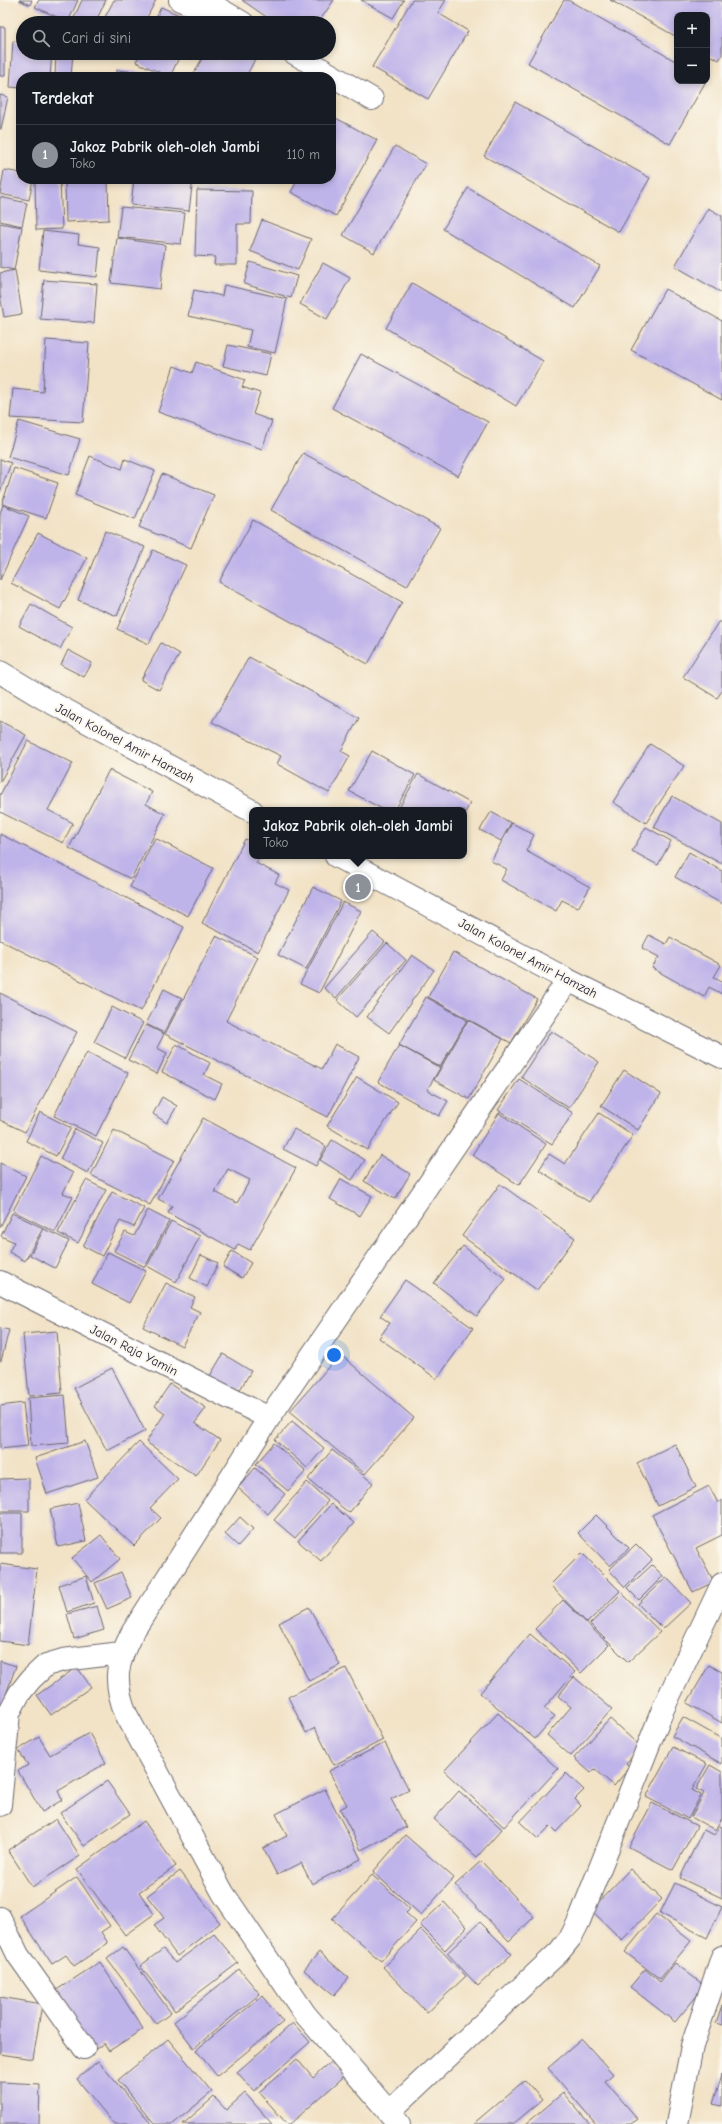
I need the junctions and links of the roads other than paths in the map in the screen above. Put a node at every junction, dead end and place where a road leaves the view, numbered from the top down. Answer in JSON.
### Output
{"nodes":[{"id":1,"x":180,"y":0,"type":"edge"},
{"id":2,"x":210,"y":2,"type":"edge"},
{"id":3,"x":232,"y":16,"type":"edge"},
{"id":4,"x":306,"y":60,"type":"edge"},
{"id":5,"x":326,"y":72,"type":"edge"},
{"id":6,"x":336,"y":78,"type":"edge"},
{"id":7,"x":372,"y":99,"type":"dead end"},
{"id":8,"x":0,"y":672,"type":"edge"},
{"id":9,"x":249,"y":809,"type":"edge"},
{"id":10,"x":342,"y":859,"type":"edge"},
{"id":11,"x":568,"y":980,"type":"junction"},
{"id":12,"x":722,"y":1057,"type":"edge"},
{"id":13,"x":0,"y":1282,"type":"edge"},
{"id":14,"x":269,"y":1418,"type":"junction"},
{"id":15,"x":722,"y":1584,"type":"edge"},
{"id":16,"x":121,"y":1654,"type":"junction"},
{"id":17,"x":0,"y":1805,"type":"edge"},
{"id":18,"x":0,"y":1918,"type":"edge"},
{"id":19,"x":722,"y":1957,"type":"edge"},
{"id":20,"x":84,"y":2048,"type":"dead end"},
{"id":21,"x":394,"y":2118,"type":"edge"},
{"id":22,"x":677,"y":2124,"type":"edge"}],
"edges":[{"from":1,"to":2,"type":"street"},
{"from":2,"to":3,"type":"street"},
{"from":4,"to":5,"type":"street"},
{"from":6,"to":7,"type":"street"},
{"from":8,"to":9,"type":"street","name":"Jalan Kolonel Amir Hamzah"},
{"from":10,"to":11,"type":"street","name":"Jalan Kolonel Amir Hamzah"},
{"from":11,"to":12,"type":"street","name":"Jalan Kolonel Amir Hamzah"},
{"from":11,"to":14,"type":"street"},
{"from":13,"to":14,"type":"street","name":"Jalan Raja Yamin"},
{"from":14,"to":16,"type":"street"},
{"from":15,"to":21,"type":"street"},
{"from":16,"to":17,"type":"street"},
{"from":16,"to":21,"type":"street"},
{"from":18,"to":20,"type":"street"},
{"from":19,"to":22,"type":"street"}]}
